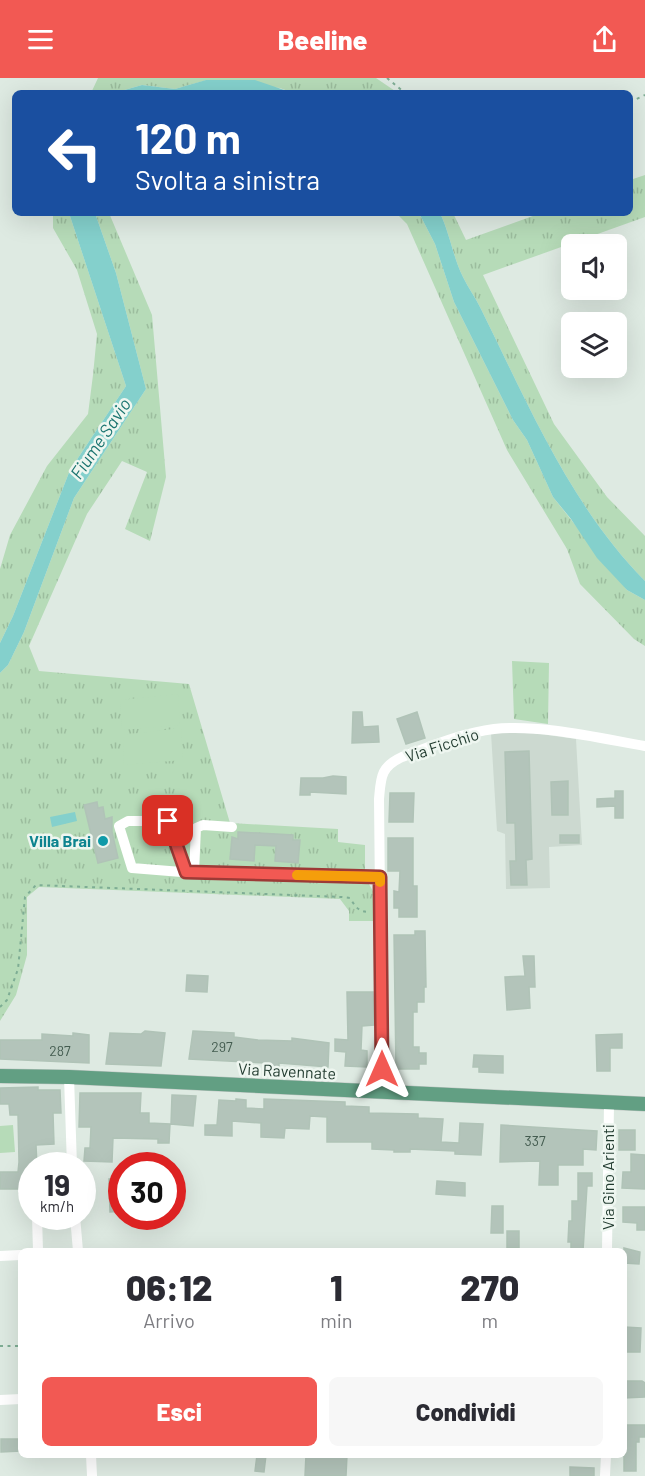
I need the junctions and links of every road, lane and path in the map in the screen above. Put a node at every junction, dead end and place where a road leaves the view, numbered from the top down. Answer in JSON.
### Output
{"nodes":[{"id":1,"x":387,"y":78,"type":"edge"},
{"id":2,"x":401,"y":90,"type":"edge"},
{"id":3,"x":645,"y":746,"type":"edge"},
{"id":4,"x":232,"y":827,"type":"dead end"},
{"id":5,"x":190,"y":872,"type":"junction"},
{"id":6,"x":380,"y":877,"type":"junction"},
{"id":7,"x":381,"y":912,"type":"junction"},
{"id":8,"x":0,"y":1007,"type":"edge"},
{"id":9,"x":0,"y":1076,"type":"edge"},
{"id":10,"x":69,"y":1077,"type":"junction"},
{"id":11,"x":382,"y":1092,"type":"junction"},
{"id":12,"x":609,"y":1102,"type":"junction"},
{"id":13,"x":645,"y":1104,"type":"edge"},
{"id":14,"x":72,"y":1152,"type":"edge"},
{"id":15,"x":37,"y":1230,"type":"edge"},
{"id":16,"x":76,"y":1230,"type":"edge"},
{"id":17,"x":38,"y":1248,"type":"edge"},
{"id":18,"x":78,"y":1248,"type":"edge"},
{"id":19,"x":607,"y":1248,"type":"edge"},
{"id":20,"x":18,"y":1255,"type":"edge"},
{"id":21,"x":0,"y":1256,"type":"edge"},
{"id":22,"x":0,"y":1346,"type":"edge"},
{"id":23,"x":18,"y":1346,"type":"edge"},
{"id":24,"x":18,"y":1399,"type":"edge"},
{"id":25,"x":0,"y":1400,"type":"edge"},
{"id":26,"x":91,"y":1458,"type":"edge"},
{"id":27,"x":606,"y":1458,"type":"edge"},
{"id":28,"x":92,"y":1476,"type":"edge"},
{"id":29,"x":605,"y":1476,"type":"edge"}],
"edges":[{"from":1,"to":2,"type":"path"},
{"from":3,"to":6,"type":"street","name":"Via Ficchio"},
{"from":4,"to":5,"type":"street"},
{"from":5,"to":5,"type":"street"},
{"from":5,"to":6,"type":"street"},
{"from":6,"to":7,"type":"street","name":"Via Ficchio"},
{"from":7,"to":8,"type":"path"},
{"from":7,"to":11,"type":"street","name":"Via Ficchio"},
{"from":9,"to":10,"type":"main road","name":"Via Ravennate"},
{"from":10,"to":11,"type":"main road","name":"Via Ravennate"},
{"from":10,"to":14,"type":"street"},
{"from":11,"to":12,"type":"main road","name":"Via Ravennate"},
{"from":12,"to":13,"type":"main road","name":"Via Ravennate"},
{"from":12,"to":19,"type":"street","name":"Via Gino Arienti"},
{"from":15,"to":17,"type":"street"},
{"from":16,"to":18,"type":"street"},
{"from":20,"to":21,"type":"street"},
{"from":22,"to":23,"type":"path"},
{"from":24,"to":25,"type":"street"},
{"from":26,"to":28,"type":"street"},
{"from":27,"to":29,"type":"street"}]}
